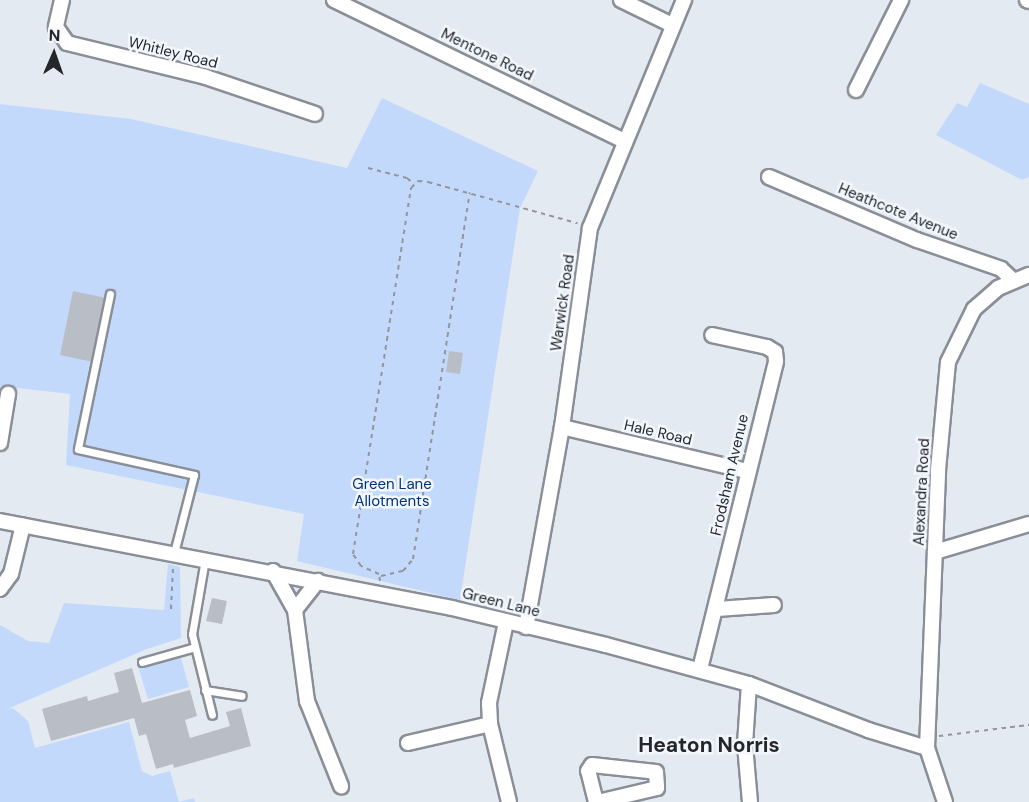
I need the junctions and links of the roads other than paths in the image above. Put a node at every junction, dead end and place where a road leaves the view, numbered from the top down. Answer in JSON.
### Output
{"nodes":[{"id":1,"x":62,"y":0,"type":"edge"},
{"id":2,"x":334,"y":0,"type":"edge"},
{"id":3,"x":621,"y":0,"type":"edge"},
{"id":4,"x":684,"y":0,"type":"edge"},
{"id":5,"x":901,"y":0,"type":"edge"},
{"id":6,"x":672,"y":25,"type":"junction"},
{"id":7,"x":856,"y":90,"type":"dead end"},
{"id":8,"x":315,"y":114,"type":"dead end"},
{"id":9,"x":625,"y":141,"type":"junction"},
{"id":10,"x":769,"y":177,"type":"dead end"},
{"id":11,"x":1029,"y":275,"type":"edge"},
{"id":12,"x":1013,"y":280,"type":"junction"},
{"id":13,"x":110,"y":294,"type":"dead end"},
{"id":14,"x":712,"y":335,"type":"dead end"},
{"id":15,"x":8,"y":394,"type":"dead end"},
{"id":16,"x":562,"y":427,"type":"junction"},
{"id":17,"x":0,"y":443,"type":"edge"},
{"id":18,"x":746,"y":471,"type":"junction"},
{"id":19,"x":0,"y":521,"type":"edge"},
{"id":20,"x":1029,"y":524,"type":"edge"},
{"id":21,"x":23,"y":525,"type":"junction"},
{"id":22,"x":935,"y":552,"type":"junction"},
{"id":23,"x":174,"y":553,"type":"junction"},
{"id":24,"x":205,"y":559,"type":"junction"},
{"id":25,"x":273,"y":571,"type":"junction"},
{"id":26,"x":318,"y":581,"type":"junction"},
{"id":27,"x":0,"y":589,"type":"edge"},
{"id":28,"x":774,"y":606,"type":"dead end"},
{"id":29,"x":717,"y":609,"type":"junction"},
{"id":30,"x":295,"y":610,"type":"junction"},
{"id":31,"x":506,"y":622,"type":"junction"},
{"id":32,"x":526,"y":627,"type":"junction"},
{"id":33,"x":195,"y":647,"type":"junction"},
{"id":34,"x":142,"y":662,"type":"dead end"},
{"id":35,"x":700,"y":669,"type":"junction"},
{"id":36,"x":749,"y":684,"type":"junction"},
{"id":37,"x":205,"y":690,"type":"junction"},
{"id":38,"x":242,"y":696,"type":"dead end"},
{"id":39,"x":212,"y":715,"type":"dead end"},
{"id":40,"x":490,"y":724,"type":"junction"},
{"id":41,"x":408,"y":743,"type":"dead end"},
{"id":42,"x":927,"y":743,"type":"junction"},
{"id":43,"x":341,"y":786,"type":"dead end"},
{"id":44,"x":509,"y":802,"type":"edge"},
{"id":45,"x":597,"y":802,"type":"edge"},
{"id":46,"x":750,"y":802,"type":"edge"},
{"id":47,"x":945,"y":802,"type":"edge"}],
"edges":[{"from":1,"to":8,"type":"street","name":"Whitley Road"},
{"from":2,"to":9,"type":"street","name":"Mentone Road"},
{"from":3,"to":6,"type":"street"},
{"from":4,"to":6,"type":"street","name":"Warwick Road"},
{"from":5,"to":7,"type":"street"},
{"from":6,"to":9,"type":"street","name":"Warwick Road"},
{"from":9,"to":16,"type":"street","name":"Warwick Road"},
{"from":10,"to":12,"type":"street","name":"Heathcote Avenue"},
{"from":11,"to":12,"type":"street","name":"Alexandra Road"},
{"from":12,"to":22,"type":"street","name":"Alexandra Road"},
{"from":13,"to":23,"type":"lane"},
{"from":14,"to":18,"type":"street","name":"Frodsham Avenue"},
{"from":15,"to":17,"type":"street"},
{"from":16,"to":18,"type":"street","name":"Hale Road"},
{"from":16,"to":32,"type":"street","name":"Warwick Road"},
{"from":18,"to":29,"type":"street","name":"Frodsham Avenue"},
{"from":19,"to":21,"type":"street","name":"Green Lane"},
{"from":20,"to":22,"type":"street"},
{"from":21,"to":23,"type":"street","name":"Green Lane"},
{"from":21,"to":27,"type":"street"},
{"from":22,"to":42,"type":"street","name":"Alexandra Road"},
{"from":23,"to":24,"type":"street","name":"Green Lane"},
{"from":24,"to":25,"type":"street","name":"Green Lane"},
{"from":24,"to":33,"type":"lane"},
{"from":25,"to":26,"type":"street","name":"Green Lane"},
{"from":25,"to":30,"type":"street"},
{"from":26,"to":30,"type":"street"},
{"from":26,"to":31,"type":"street","name":"Green Lane"},
{"from":28,"to":29,"type":"street"},
{"from":29,"to":35,"type":"street","name":"Frodsham Avenue"},
{"from":30,"to":43,"type":"street"},
{"from":31,"to":32,"type":"street","name":"Green Lane"},
{"from":31,"to":40,"type":"street"},
{"from":32,"to":35,"type":"street","name":"Green Lane"},
{"from":33,"to":34,"type":"lane"},
{"from":33,"to":37,"type":"lane"},
{"from":35,"to":36,"type":"street","name":"Green Lane"},
{"from":36,"to":42,"type":"street","name":"Green Lane"},
{"from":36,"to":46,"type":"street"},
{"from":37,"to":38,"type":"lane"},
{"from":37,"to":39,"type":"lane"},
{"from":40,"to":41,"type":"street"},
{"from":40,"to":44,"type":"street"},
{"from":42,"to":47,"type":"street"},
{"from":45,"to":45,"type":"street"}]}
